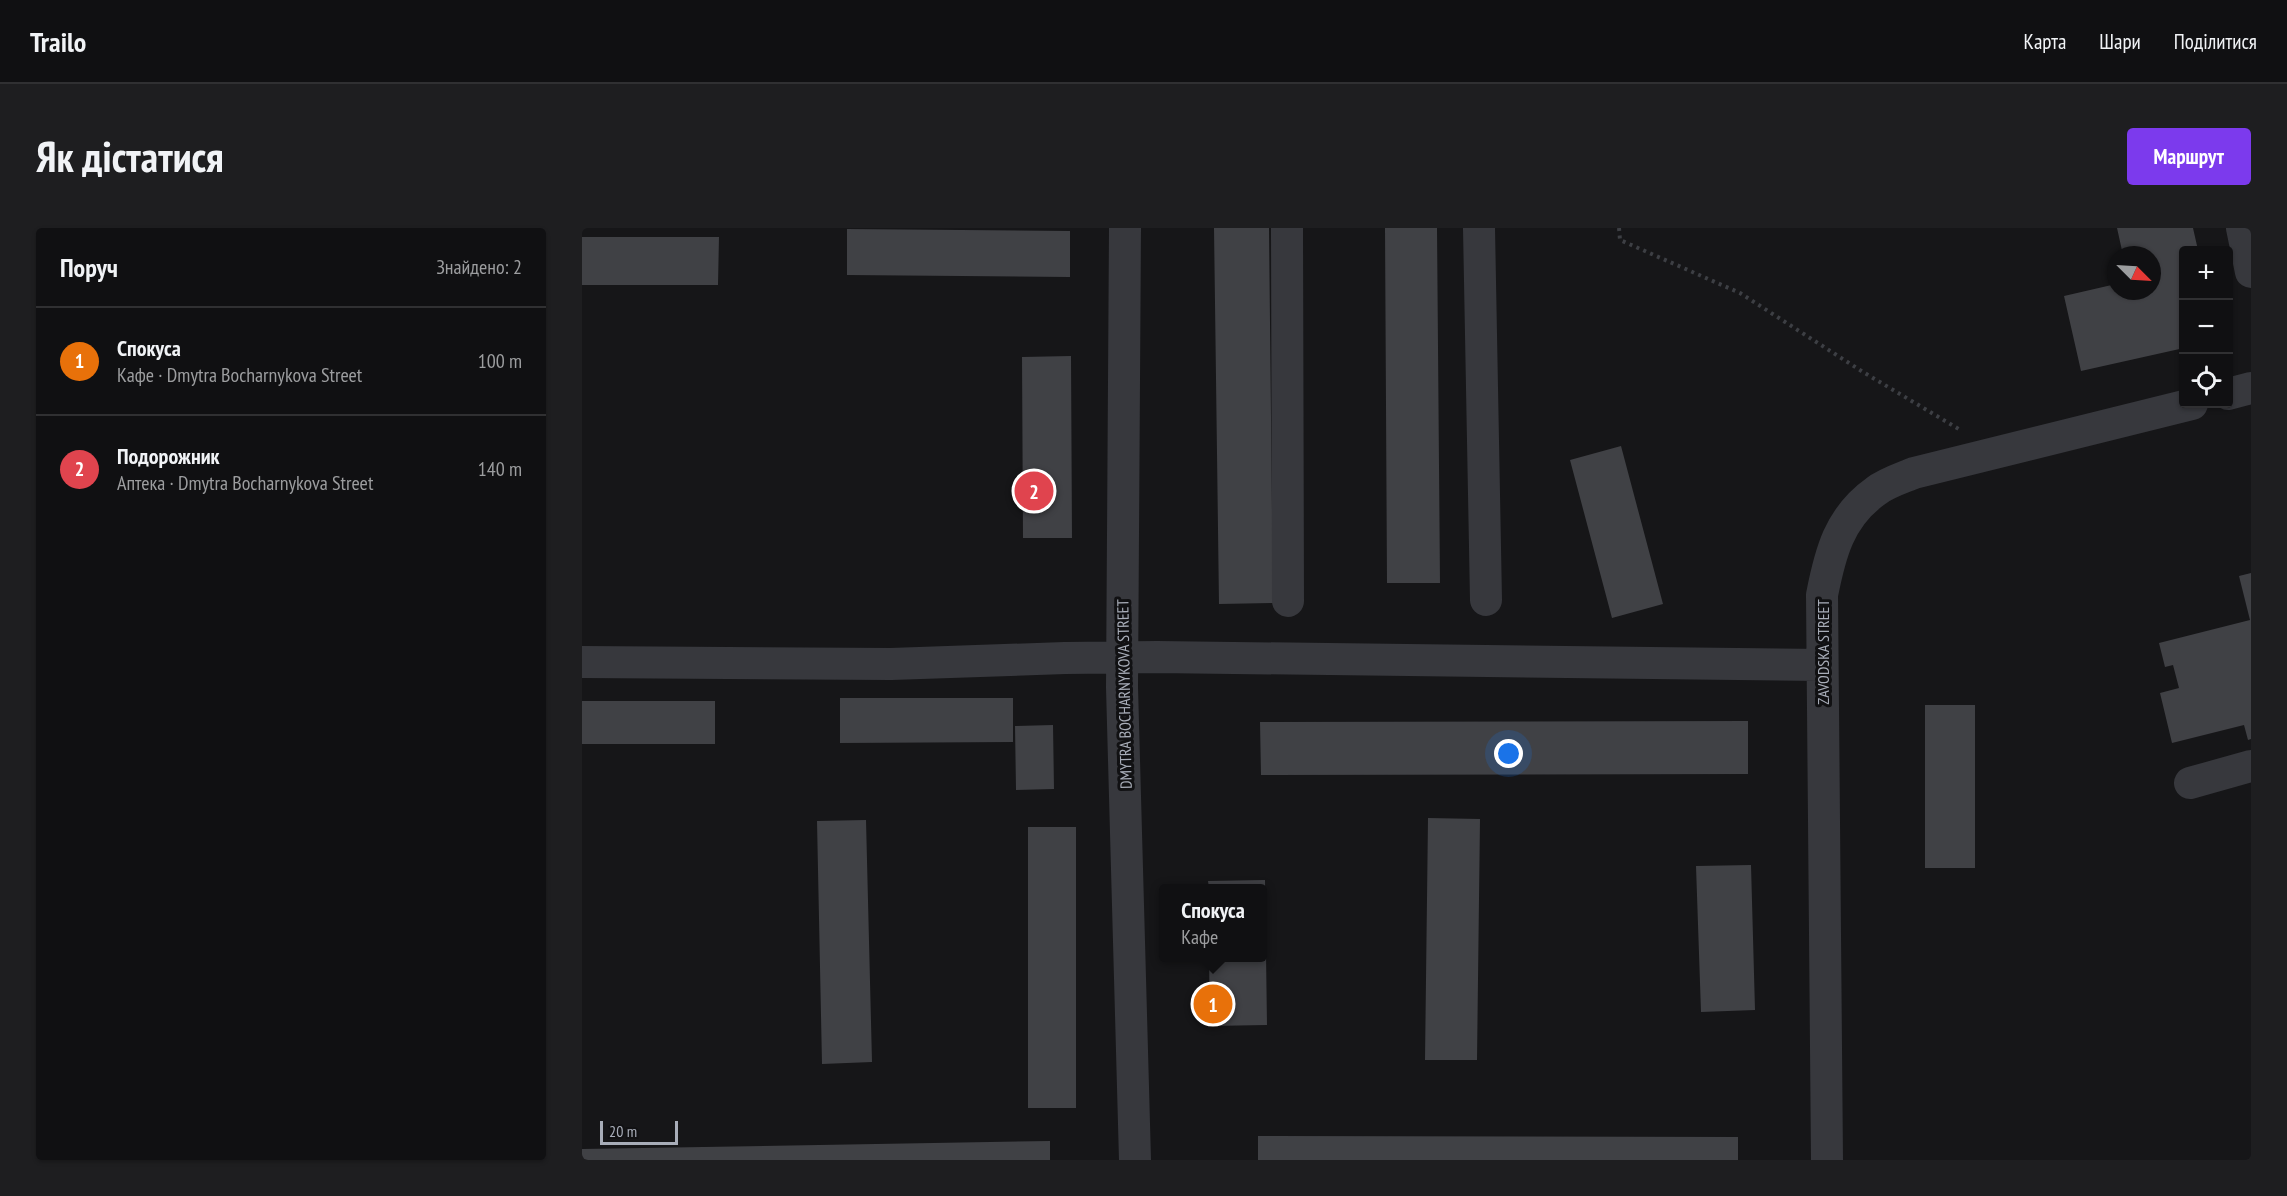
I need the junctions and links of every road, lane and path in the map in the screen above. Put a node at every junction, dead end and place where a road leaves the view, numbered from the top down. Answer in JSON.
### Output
{"nodes":[{"id":1,"x":1125,"y":228,"type":"edge"},
{"id":2,"x":1287,"y":228,"type":"edge"},
{"id":3,"x":1479,"y":228,"type":"edge"},
{"id":4,"x":1619,"y":228,"type":"edge"},
{"id":5,"x":2242,"y":228,"type":"edge"},
{"id":6,"x":2251,"y":272,"type":"edge"},
{"id":7,"x":2251,"y":388,"type":"edge"},
{"id":8,"x":2233,"y":393,"type":"edge"},
{"id":9,"x":2179,"y":407,"type":"edge"},
{"id":10,"x":1997,"y":453,"type":"junction"},
{"id":11,"x":1486,"y":600,"type":"dead end"},
{"id":12,"x":1288,"y":602,"type":"dead end"},
{"id":13,"x":1122,"y":657,"type":"junction"},
{"id":14,"x":582,"y":662,"type":"edge"},
{"id":15,"x":1822,"y":665,"type":"junction"},
{"id":16,"x":2251,"y":766,"type":"edge"},
{"id":17,"x":2190,"y":783,"type":"dead end"},
{"id":18,"x":1135,"y":1160,"type":"edge"},
{"id":19,"x":1827,"y":1160,"type":"edge"}],
"edges":[{"from":1,"to":13,"type":"street","name":"DMYTRA BOCHARNYKOVA STREET"},
{"from":2,"to":12,"type":"street"},
{"from":3,"to":11,"type":"street"},
{"from":4,"to":10,"type":"path"},
{"from":5,"to":6,"type":"street"},
{"from":7,"to":8,"type":"street"},
{"from":9,"to":10,"type":"street","name":"ZAVODSKA STREET"},
{"from":10,"to":15,"type":"street","name":"ZAVODSKA STREET"},
{"from":13,"to":14,"type":"street"},
{"from":13,"to":15,"type":"street"},
{"from":13,"to":18,"type":"street","name":"DMYTRA BOCHARNYKOVA STREET"},
{"from":15,"to":19,"type":"street","name":"ZAVODSKA STREET"},
{"from":16,"to":17,"type":"street"}]}
